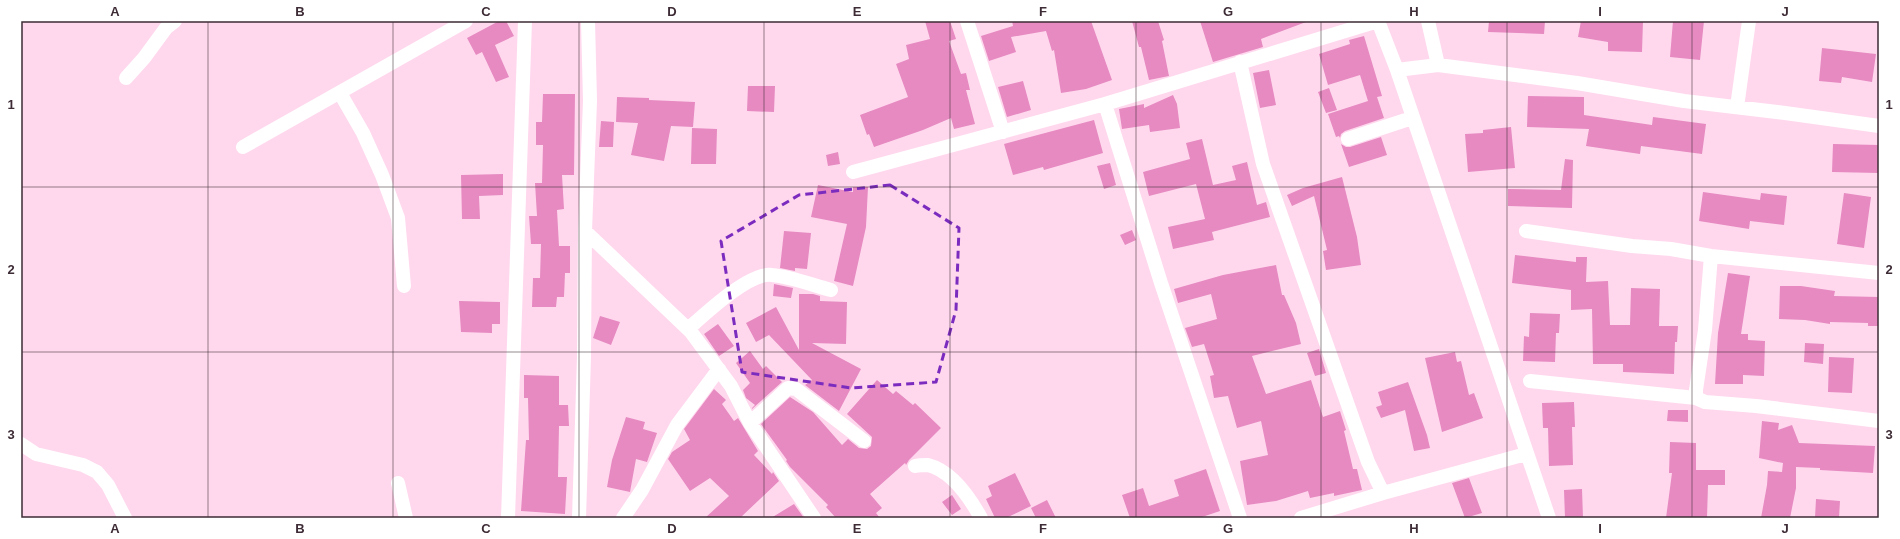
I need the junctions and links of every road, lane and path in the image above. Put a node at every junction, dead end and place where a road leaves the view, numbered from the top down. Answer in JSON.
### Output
{"nodes":[{"id":1,"x":175,"y":21,"type":"edge"},
{"id":2,"x":466,"y":21,"type":"edge"},
{"id":3,"x":525,"y":21,"type":"edge"},
{"id":4,"x":588,"y":21,"type":"edge"},
{"id":5,"x":967,"y":21,"type":"edge"},
{"id":6,"x":1378,"y":21,"type":"edge"},
{"id":7,"x":1428,"y":21,"type":"edge"},
{"id":8,"x":1749,"y":21,"type":"edge"},
{"id":9,"x":1240,"y":62,"type":"junction"},
{"id":10,"x":1438,"y":65,"type":"junction"},
{"id":11,"x":1397,"y":70,"type":"junction"},
{"id":12,"x":126,"y":78,"type":"dead end"},
{"id":13,"x":340,"y":93,"type":"junction"},
{"id":14,"x":1105,"y":104,"type":"junction"},
{"id":15,"x":1737,"y":107,"type":"junction"},
{"id":16,"x":1412,"y":118,"type":"junction"},
{"id":17,"x":1879,"y":126,"type":"edge"},
{"id":18,"x":1003,"y":132,"type":"junction"},
{"id":19,"x":1348,"y":139,"type":"dead end"},
{"id":20,"x":243,"y":147,"type":"dead end"},
{"id":21,"x":853,"y":172,"type":"dead end"},
{"id":22,"x":585,"y":231,"type":"junction"},
{"id":23,"x":1526,"y":231,"type":"dead end"},
{"id":24,"x":1711,"y":256,"type":"junction"},
{"id":25,"x":1879,"y":273,"type":"edge"},
{"id":26,"x":404,"y":286,"type":"dead end"},
{"id":27,"x":832,"y":290,"type":"dead end"},
{"id":28,"x":688,"y":329,"type":"junction"},
{"id":29,"x":719,"y":369,"type":"junction"},
{"id":30,"x":1530,"y":381,"type":"dead end"},
{"id":31,"x":1696,"y":398,"type":"junction"},
{"id":32,"x":1879,"y":421,"type":"edge"},
{"id":33,"x":750,"y":423,"type":"junction"},
{"id":34,"x":864,"y":441,"type":"dead end"},
{"id":35,"x":21,"y":444,"type":"edge"},
{"id":36,"x":1526,"y":454,"type":"junction"},
{"id":37,"x":915,"y":466,"type":"dead end"},
{"id":38,"x":398,"y":483,"type":"dead end"},
{"id":39,"x":1383,"y":493,"type":"junction"},
{"id":40,"x":125,"y":518,"type":"edge"},
{"id":41,"x":406,"y":518,"type":"edge"},
{"id":42,"x":508,"y":518,"type":"edge"},
{"id":43,"x":579,"y":518,"type":"edge"},
{"id":44,"x":623,"y":518,"type":"edge"},
{"id":45,"x":814,"y":518,"type":"edge"},
{"id":46,"x":981,"y":518,"type":"edge"},
{"id":47,"x":1240,"y":518,"type":"edge"},
{"id":48,"x":1301,"y":518,"type":"edge"},
{"id":49,"x":1549,"y":518,"type":"edge"}],
"edges":[{"from":1,"to":12,"type":"street"},
{"from":2,"to":13,"type":"street"},
{"from":3,"to":42,"type":"street"},
{"from":4,"to":22,"type":"street"},
{"from":5,"to":18,"type":"street"},
{"from":6,"to":9,"type":"street"},
{"from":6,"to":11,"type":"street"},
{"from":7,"to":10,"type":"street"},
{"from":8,"to":15,"type":"street"},
{"from":9,"to":14,"type":"street"},
{"from":9,"to":39,"type":"street"},
{"from":10,"to":11,"type":"street"},
{"from":10,"to":15,"type":"street"},
{"from":11,"to":16,"type":"street"},
{"from":13,"to":20,"type":"street"},
{"from":13,"to":26,"type":"street"},
{"from":14,"to":18,"type":"street"},
{"from":14,"to":47,"type":"street"},
{"from":15,"to":17,"type":"street"},
{"from":16,"to":19,"type":"street"},
{"from":16,"to":36,"type":"street"},
{"from":18,"to":21,"type":"street"},
{"from":22,"to":28,"type":"street"},
{"from":22,"to":43,"type":"street"},
{"from":23,"to":24,"type":"street"},
{"from":24,"to":25,"type":"street"},
{"from":24,"to":31,"type":"street"},
{"from":27,"to":28,"type":"street"},
{"from":28,"to":29,"type":"street"},
{"from":29,"to":33,"type":"street"},
{"from":29,"to":44,"type":"street"},
{"from":30,"to":31,"type":"street"},
{"from":31,"to":32,"type":"street"},
{"from":33,"to":34,"type":"street"},
{"from":33,"to":45,"type":"street"},
{"from":35,"to":40,"type":"street"},
{"from":36,"to":39,"type":"street"},
{"from":36,"to":49,"type":"street"},
{"from":37,"to":46,"type":"street"},
{"from":38,"to":41,"type":"street"},
{"from":39,"to":48,"type":"street"}]}
